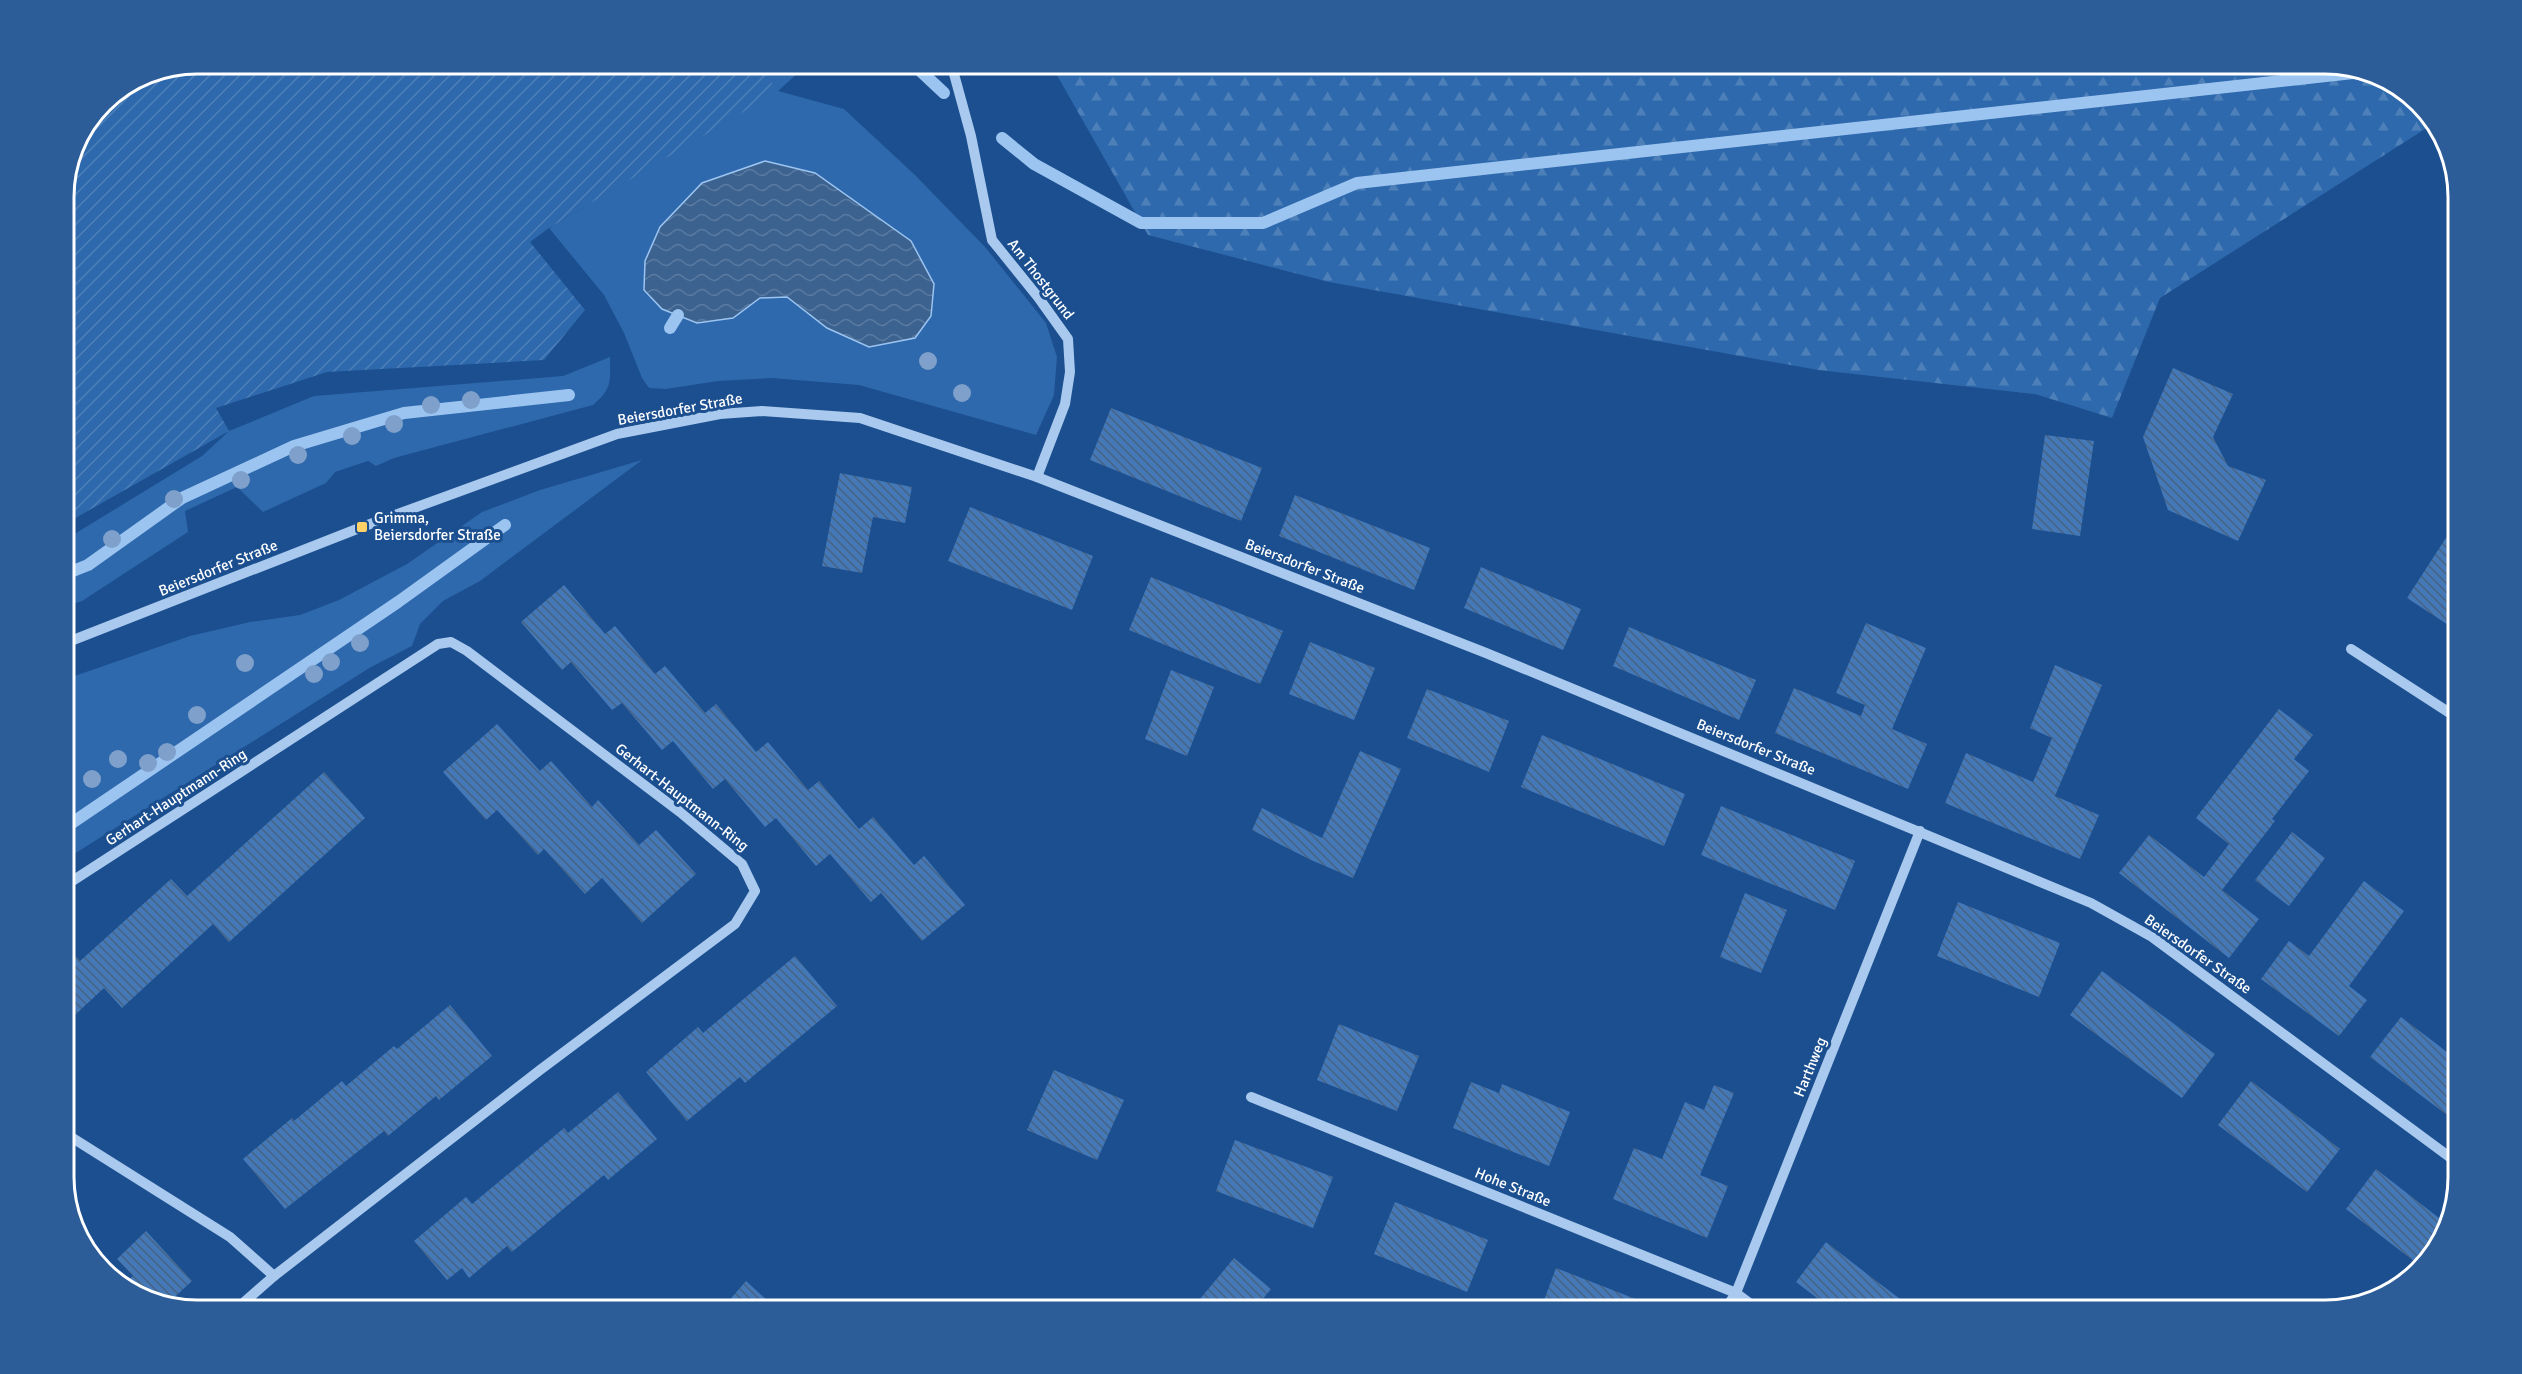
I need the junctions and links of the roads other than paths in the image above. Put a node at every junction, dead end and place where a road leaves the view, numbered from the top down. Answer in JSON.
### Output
{"nodes":[{"id":1,"x":954,"y":74,"type":"edge"},
{"id":2,"x":1037,"y":477,"type":"junction"},
{"id":3,"x":74,"y":640,"type":"edge"},
{"id":4,"x":2351,"y":649,"type":"dead end"},
{"id":5,"x":2448,"y":712,"type":"edge"},
{"id":6,"x":1920,"y":831,"type":"junction"},
{"id":7,"x":74,"y":880,"type":"edge"},
{"id":8,"x":1251,"y":1097,"type":"dead end"},
{"id":9,"x":74,"y":1139,"type":"edge"},
{"id":10,"x":2448,"y":1156,"type":"edge"},
{"id":11,"x":274,"y":1276,"type":"junction"},
{"id":12,"x":1736,"y":1293,"type":"junction"},
{"id":13,"x":247,"y":1300,"type":"edge"},
{"id":14,"x":1731,"y":1300,"type":"edge"},
{"id":15,"x":1745,"y":1300,"type":"edge"}],
"edges":[{"from":1,"to":2,"type":"street","name":"Am Thostgrund"},
{"from":2,"to":3,"type":"street","name":"Beiersdorfer Straße"},
{"from":2,"to":6,"type":"street","name":"Beiersdorfer Straße"},
{"from":4,"to":5,"type":"street"},
{"from":6,"to":10,"type":"street","name":"Beiersdorfer Straße"},
{"from":6,"to":12,"type":"street","name":"Harthweg"},
{"from":7,"to":11,"type":"street","name":"Gerhart-Hauptmann-Ring"},
{"from":8,"to":12,"type":"street","name":"Hohe Straße"},
{"from":9,"to":11,"type":"street"},
{"from":11,"to":13,"type":"street","name":"Gerhart-Hauptmann-Ring"},
{"from":12,"to":14,"type":"street","name":"Harthweg"},
{"from":12,"to":15,"type":"street","name":"Hohe Straße"}]}
